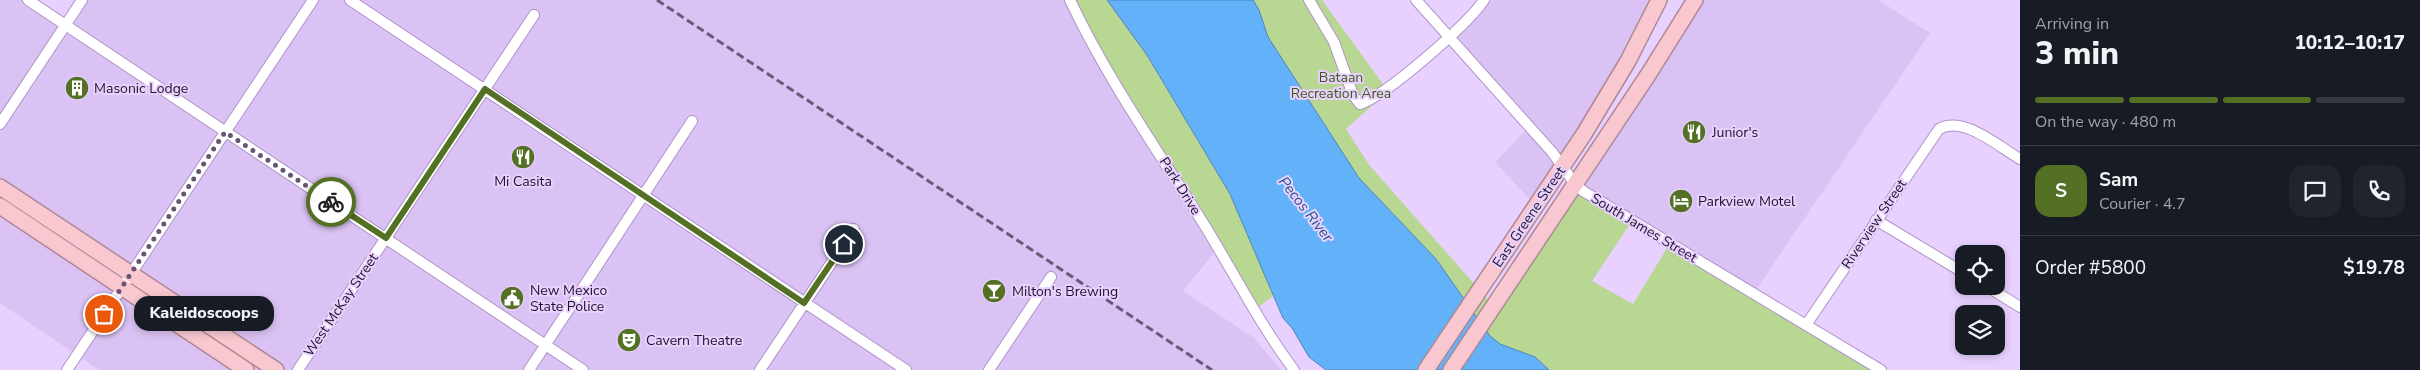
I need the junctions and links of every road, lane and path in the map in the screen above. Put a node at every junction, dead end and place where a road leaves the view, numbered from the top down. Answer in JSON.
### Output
{"nodes":[{"id":1,"x":28,"y":0,"type":"edge"},
{"id":2,"x":82,"y":0,"type":"edge"},
{"id":3,"x":313,"y":0,"type":"edge"},
{"id":4,"x":350,"y":0,"type":"edge"},
{"id":5,"x":1070,"y":0,"type":"edge"},
{"id":6,"x":1309,"y":0,"type":"edge"},
{"id":7,"x":1416,"y":0,"type":"edge"},
{"id":8,"x":1484,"y":0,"type":"edge"},
{"id":9,"x":1659,"y":0,"type":"edge"},
{"id":10,"x":1695,"y":0,"type":"edge"},
{"id":11,"x":534,"y":15,"type":"dead end"},
{"id":12,"x":65,"y":25,"type":"junction"},
{"id":13,"x":1448,"y":37,"type":"junction"},
{"id":14,"x":1628,"y":61,"type":"junction"},
{"id":15,"x":1648,"y":75,"type":"junction"},
{"id":16,"x":485,"y":89,"type":"junction"},
{"id":17,"x":692,"y":121,"type":"dead end"},
{"id":18,"x":0,"y":124,"type":"edge"},
{"id":19,"x":225,"y":132,"type":"junction"},
{"id":20,"x":2020,"y":159,"type":"edge"},
{"id":21,"x":1562,"y":166,"type":"junction"},
{"id":22,"x":1575,"y":184,"type":"junction"},
{"id":23,"x":0,"y":187,"type":"edge"},
{"id":24,"x":643,"y":196,"type":"junction"},
{"id":25,"x":0,"y":206,"type":"edge"},
{"id":26,"x":1876,"y":220,"type":"junction"},
{"id":27,"x":854,"y":229,"type":"dead end"},
{"id":28,"x":386,"y":238,"type":"junction"},
{"id":29,"x":1955,"y":268,"type":"edge"},
{"id":30,"x":131,"y":274,"type":"junction"},
{"id":31,"x":1051,"y":277,"type":"dead end"},
{"id":32,"x":122,"y":287,"type":"junction"},
{"id":33,"x":2001,"y":295,"type":"edge"},
{"id":34,"x":804,"y":303,"type":"junction"},
{"id":35,"x":2020,"y":307,"type":"edge"},
{"id":36,"x":1806,"y":325,"type":"junction"},
{"id":37,"x":545,"y":345,"type":"junction"},
{"id":38,"x":67,"y":370,"type":"edge"},
{"id":39,"x":246,"y":370,"type":"edge"},
{"id":40,"x":276,"y":370,"type":"edge"},
{"id":41,"x":298,"y":370,"type":"edge"},
{"id":42,"x":529,"y":370,"type":"edge"},
{"id":43,"x":583,"y":370,"type":"edge"},
{"id":44,"x":760,"y":370,"type":"edge"},
{"id":45,"x":906,"y":370,"type":"edge"},
{"id":46,"x":989,"y":370,"type":"edge"},
{"id":47,"x":1294,"y":370,"type":"edge"},
{"id":48,"x":1426,"y":370,"type":"edge"},
{"id":49,"x":1451,"y":370,"type":"edge"},
{"id":50,"x":1882,"y":370,"type":"edge"}],
"edges":[{"from":1,"to":12,"type":"street"},
{"from":2,"to":12,"type":"street"},
{"from":3,"to":19,"type":"street"},
{"from":4,"to":16,"type":"street"},
{"from":5,"to":47,"type":"street","name":"Park Drive"},
{"from":6,"to":13,"type":"street"},
{"from":7,"to":13,"type":"street","name":"South James Street"},
{"from":8,"to":13,"type":"street"},
{"from":9,"to":14,"type":"highway","name":"East Greene Street"},
{"from":10,"to":15,"type":"highway","name":"East Greene Street"},
{"from":11,"to":16,"type":"street","name":"West McKay Street"},
{"from":12,"to":18,"type":"street"},
{"from":12,"to":19,"type":"street"},
{"from":13,"to":21,"type":"street","name":"South James Street"},
{"from":14,"to":15,"type":"highway"},
{"from":14,"to":21,"type":"highway","name":"East Greene Street"},
{"from":15,"to":22,"type":"highway","name":"East Greene Street"},
{"from":16,"to":24,"type":"street"},
{"from":16,"to":28,"type":"street","name":"West McKay Street"},
{"from":17,"to":24,"type":"street"},
{"from":19,"to":28,"type":"street"},
{"from":19,"to":30,"type":"street"},
{"from":20,"to":26,"type":"street","name":"Riverview Street"},
{"from":21,"to":22,"type":"street","name":"South James Street"},
{"from":21,"to":48,"type":"highway","name":"East Greene Street"},
{"from":22,"to":36,"type":"street","name":"South James Street"},
{"from":22,"to":49,"type":"highway","name":"East Greene Street"},
{"from":23,"to":30,"type":"highway"},
{"from":24,"to":34,"type":"street"},
{"from":24,"to":37,"type":"street"},
{"from":25,"to":32,"type":"highway"},
{"from":26,"to":29,"type":"street"},
{"from":26,"to":36,"type":"street","name":"Riverview Street"},
{"from":27,"to":34,"type":"street"},
{"from":28,"to":37,"type":"street"},
{"from":28,"to":41,"type":"street","name":"West McKay Street"},
{"from":30,"to":32,"type":"street"},
{"from":30,"to":40,"type":"highway"},
{"from":31,"to":46,"type":"street"},
{"from":32,"to":38,"type":"street"},
{"from":32,"to":39,"type":"highway"},
{"from":33,"to":35,"type":"street"},
{"from":34,"to":44,"type":"street"},
{"from":34,"to":45,"type":"street"},
{"from":36,"to":50,"type":"street","name":"South James Street"},
{"from":37,"to":42,"type":"street"},
{"from":37,"to":43,"type":"street"}]}
